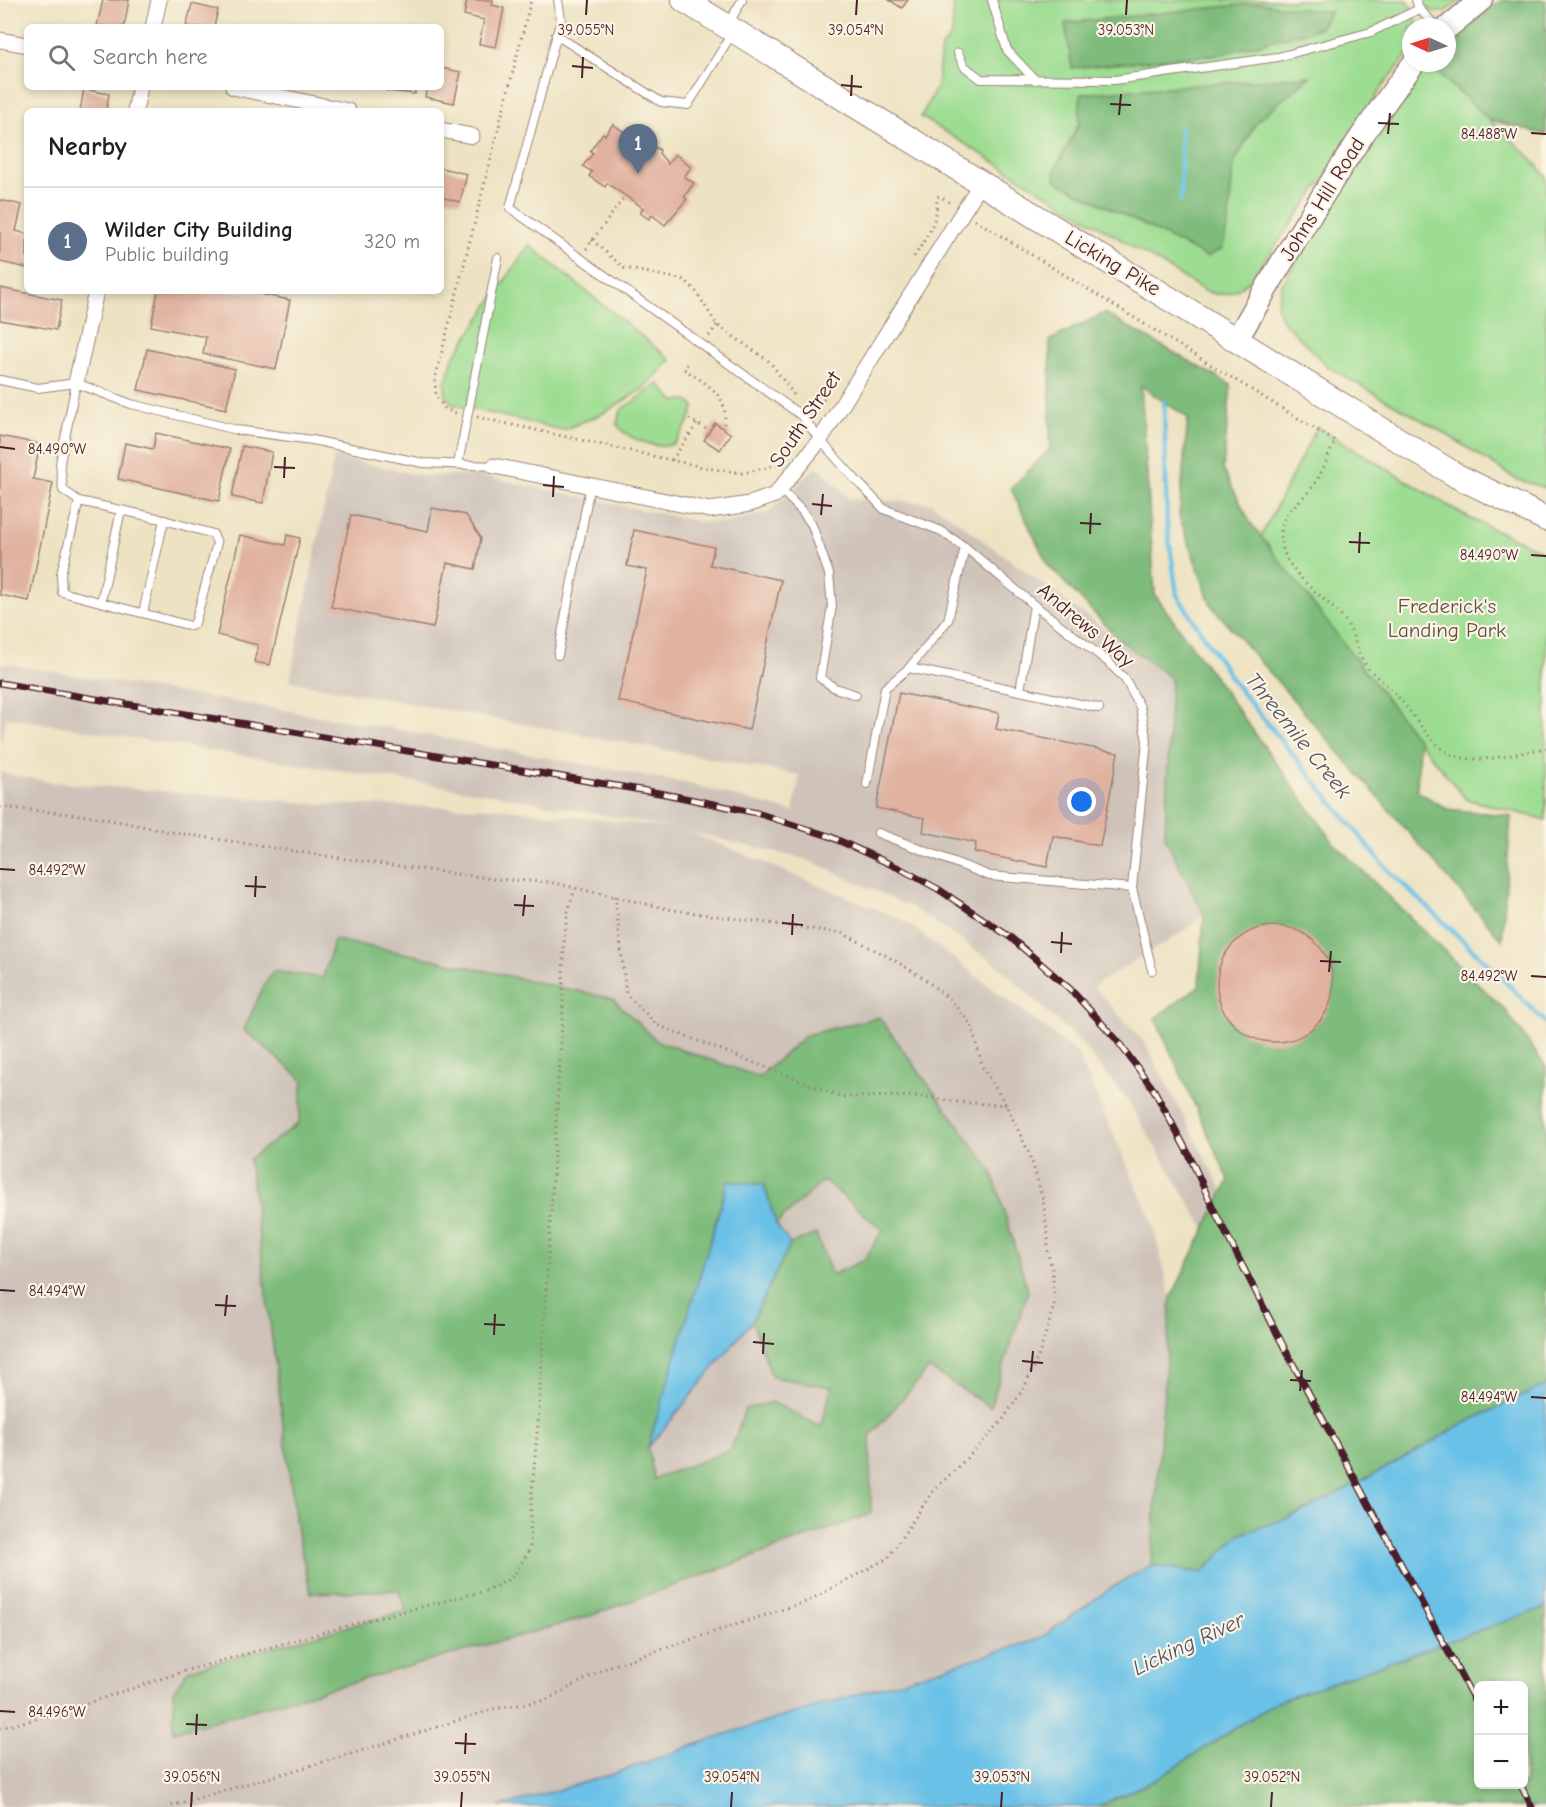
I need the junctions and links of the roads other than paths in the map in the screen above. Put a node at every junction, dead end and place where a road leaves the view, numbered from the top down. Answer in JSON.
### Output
{"nodes":[{"id":1,"x":159,"y":0,"type":"edge"},
{"id":2,"x":558,"y":0,"type":"edge"},
{"id":3,"x":684,"y":0,"type":"edge"},
{"id":4,"x":742,"y":0,"type":"edge"},
{"id":5,"x":992,"y":0,"type":"edge"},
{"id":6,"x":1416,"y":0,"type":"edge"},
{"id":7,"x":1481,"y":0,"type":"edge"},
{"id":8,"x":1419,"y":9,"type":"junction"},
{"id":9,"x":1428,"y":18,"type":"edge"},
{"id":10,"x":1456,"y":21,"type":"edge"},
{"id":11,"x":154,"y":24,"type":"edge"},
{"id":12,"x":730,"y":29,"type":"junction"},
{"id":13,"x":556,"y":35,"type":"junction"},
{"id":14,"x":0,"y":40,"type":"edge"},
{"id":15,"x":24,"y":44,"type":"edge"},
{"id":16,"x":958,"y":53,"type":"dead end"},
{"id":17,"x":1407,"y":72,"type":"edge"},
{"id":18,"x":1035,"y":80,"type":"junction"},
{"id":19,"x":139,"y":90,"type":"edge"},
{"id":20,"x":247,"y":90,"type":"edge"},
{"id":21,"x":136,"y":108,"type":"edge"},
{"id":22,"x":334,"y":108,"type":"edge"},
{"id":23,"x":444,"y":131,"type":"edge"},
{"id":24,"x":472,"y":136,"type":"dead end"},
{"id":25,"x":981,"y":183,"type":"junction"},
{"id":26,"x":498,"y":258,"type":"dead end"},
{"id":27,"x":95,"y":294,"type":"edge"},
{"id":28,"x":1237,"y":339,"type":"junction"},
{"id":29,"x":0,"y":380,"type":"edge"},
{"id":30,"x":76,"y":383,"type":"junction"},
{"id":31,"x":815,"y":434,"type":"junction"},
{"id":32,"x":458,"y":464,"type":"junction"},
{"id":33,"x":495,"y":466,"type":"joint"},
{"id":34,"x":590,"y":486,"type":"junction"},
{"id":35,"x":781,"y":490,"type":"junction"},
{"id":36,"x":79,"y":501,"type":"junction"},
{"id":37,"x":122,"y":510,"type":"junction"},
{"id":38,"x":1546,"y":519,"type":"edge"},
{"id":39,"x":164,"y":520,"type":"junction"},
{"id":40,"x":965,"y":547,"type":"junction"},
{"id":41,"x":101,"y":602,"type":"junction"},
{"id":42,"x":1034,"y":605,"type":"junction"},
{"id":43,"x":143,"y":613,"type":"junction"},
{"id":44,"x":558,"y":655,"type":"dead end"},
{"id":45,"x":909,"y":668,"type":"junction"},
{"id":46,"x":1020,"y":692,"type":"junction"},
{"id":47,"x":856,"y":695,"type":"dead end"},
{"id":48,"x":1100,"y":708,"type":"dead end"},
{"id":49,"x":867,"y":784,"type":"dead end"},
{"id":50,"x":878,"y":833,"type":"dead end"},
{"id":51,"x":1132,"y":888,"type":"junction"},
{"id":52,"x":1152,"y":970,"type":"dead end"}],
"edges":[{"from":1,"to":11,"type":"street"},
{"from":2,"to":13,"type":"lane"},
{"from":3,"to":12,"type":"main road","name":"Licking Pike"},
{"from":4,"to":12,"type":"lane"},
{"from":5,"to":18,"type":"lane"},
{"from":6,"to":8,"type":"lane"},
{"from":7,"to":10,"type":"main road"},
{"from":8,"to":9,"type":"lane"},
{"from":8,"to":18,"type":"lane"},
{"from":12,"to":13,"type":"lane"},
{"from":12,"to":25,"type":"main road","name":"Licking Pike"},
{"from":13,"to":31,"type":"lane","name":"Andrews Way"},
{"from":14,"to":15,"type":"street"},
{"from":16,"to":18,"type":"lane"},
{"from":17,"to":28,"type":"main road","name":"Johns Hill Road"},
{"from":19,"to":21,"type":"street"},
{"from":20,"to":22,"type":"street"},
{"from":23,"to":24,"type":"street"},
{"from":25,"to":28,"type":"main road","name":"Licking Pike"},
{"from":25,"to":31,"type":"street","name":"South Street"},
{"from":26,"to":32,"type":"lane"},
{"from":27,"to":30,"type":"street"},
{"from":28,"to":38,"type":"main road","name":"Licking Pike"},
{"from":29,"to":30,"type":"lane"},
{"from":30,"to":32,"type":"lane"},
{"from":30,"to":36,"type":"lane"},
{"from":31,"to":35,"type":"street","name":"South Street"},
{"from":31,"to":40,"type":"lane","name":"Andrews Way"},
{"from":32,"to":33,"type":"lane"},
{"from":33,"to":34,"type":"street","name":"South Street"},
{"from":34,"to":35,"type":"street","name":"South Street"},
{"from":34,"to":44,"type":"lane"},
{"from":35,"to":47,"type":"lane"},
{"from":36,"to":37,"type":"lane"},
{"from":36,"to":41,"type":"lane"},
{"from":37,"to":39,"type":"lane"},
{"from":37,"to":41,"type":"lane"},
{"from":39,"to":43,"type":"lane"},
{"from":39,"to":43,"type":"lane"},
{"from":40,"to":42,"type":"lane","name":"Andrews Way"},
{"from":40,"to":45,"type":"lane"},
{"from":41,"to":43,"type":"lane"},
{"from":42,"to":46,"type":"lane"},
{"from":42,"to":51,"type":"lane","name":"Andrews Way"},
{"from":45,"to":46,"type":"lane"},
{"from":45,"to":49,"type":"lane"},
{"from":46,"to":48,"type":"lane"},
{"from":50,"to":51,"type":"lane"},
{"from":51,"to":52,"type":"lane","name":"Andrews Way"}]}
